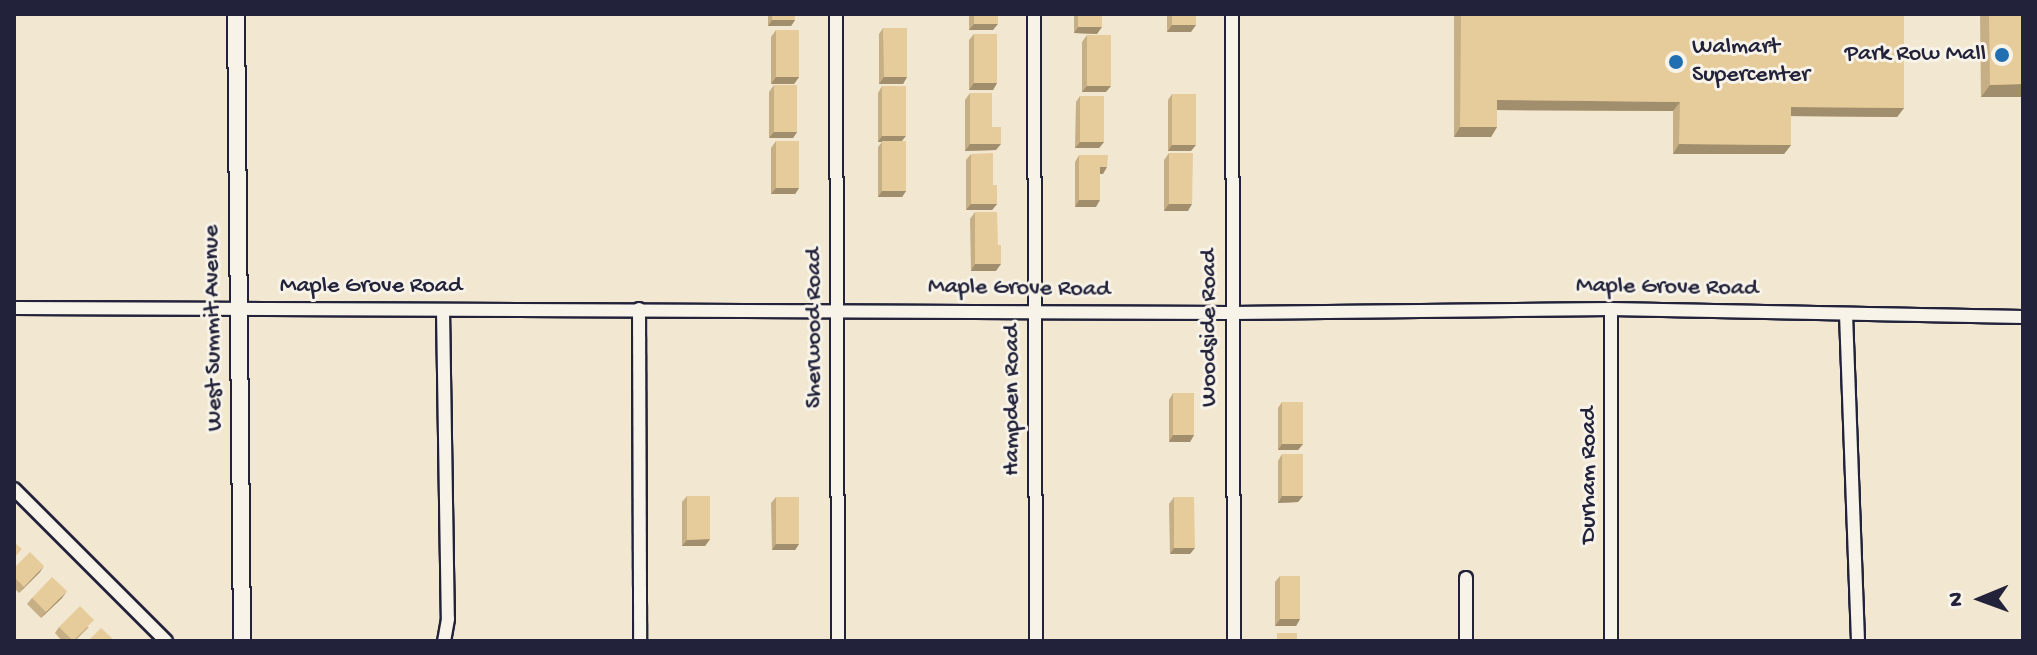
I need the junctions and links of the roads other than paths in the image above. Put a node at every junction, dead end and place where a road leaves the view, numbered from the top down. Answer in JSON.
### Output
{"nodes":[{"id":1,"x":236,"y":14,"type":"edge"},
{"id":2,"x":836,"y":14,"type":"edge"},
{"id":3,"x":1034,"y":14,"type":"edge"},
{"id":4,"x":1232,"y":14,"type":"edge"},
{"id":5,"x":14,"y":308,"type":"edge"},
{"id":6,"x":238,"y":308,"type":"junction"},
{"id":7,"x":639,"y":309,"type":"junction"},
{"id":8,"x":1611,"y":309,"type":"junction"},
{"id":9,"x":443,"y":310,"type":"junction"},
{"id":10,"x":837,"y":310,"type":"junction"},
{"id":11,"x":1035,"y":312,"type":"junction"},
{"id":12,"x":1232,"y":313,"type":"junction"},
{"id":13,"x":1846,"y":314,"type":"junction"},
{"id":14,"x":2023,"y":317,"type":"edge"},
{"id":15,"x":14,"y":489,"type":"edge"},
{"id":16,"x":1466,"y":578,"type":"dead end"},
{"id":17,"x":166,"y":641,"type":"edge"},
{"id":18,"x":242,"y":641,"type":"edge"},
{"id":19,"x":444,"y":641,"type":"edge"},
{"id":20,"x":640,"y":641,"type":"edge"},
{"id":21,"x":838,"y":641,"type":"edge"},
{"id":22,"x":1036,"y":641,"type":"edge"},
{"id":23,"x":1234,"y":641,"type":"edge"},
{"id":24,"x":1466,"y":641,"type":"edge"},
{"id":25,"x":1611,"y":641,"type":"edge"},
{"id":26,"x":1858,"y":641,"type":"edge"}],
"edges":[{"from":1,"to":6,"type":"street","name":"West Summit Avenue"},
{"from":2,"to":10,"type":"street","name":"Sherwood Road"},
{"from":3,"to":11,"type":"street","name":"Hampden Road"},
{"from":4,"to":12,"type":"street","name":"Woodside Road"},
{"from":5,"to":6,"type":"street","name":"Maple Grove Road"},
{"from":6,"to":9,"type":"street","name":"Maple Grove Road"},
{"from":6,"to":18,"type":"street","name":"West Summit Avenue"},
{"from":7,"to":9,"type":"street","name":"Maple Grove Road"},
{"from":7,"to":10,"type":"street","name":"Maple Grove Road"},
{"from":7,"to":20,"type":"street"},
{"from":8,"to":12,"type":"street","name":"Maple Grove Road"},
{"from":8,"to":13,"type":"street","name":"Maple Grove Road"},
{"from":8,"to":25,"type":"street","name":"Durham Road"},
{"from":9,"to":19,"type":"street"},
{"from":10,"to":11,"type":"street","name":"Maple Grove Road"},
{"from":10,"to":21,"type":"street","name":"Sherwood Road"},
{"from":11,"to":12,"type":"street","name":"Maple Grove Road"},
{"from":11,"to":22,"type":"street","name":"Hampden Road"},
{"from":12,"to":23,"type":"street","name":"Woodside Road"},
{"from":13,"to":14,"type":"street","name":"Maple Grove Road"},
{"from":13,"to":26,"type":"street"},
{"from":15,"to":17,"type":"street"},
{"from":16,"to":24,"type":"street"}]}
